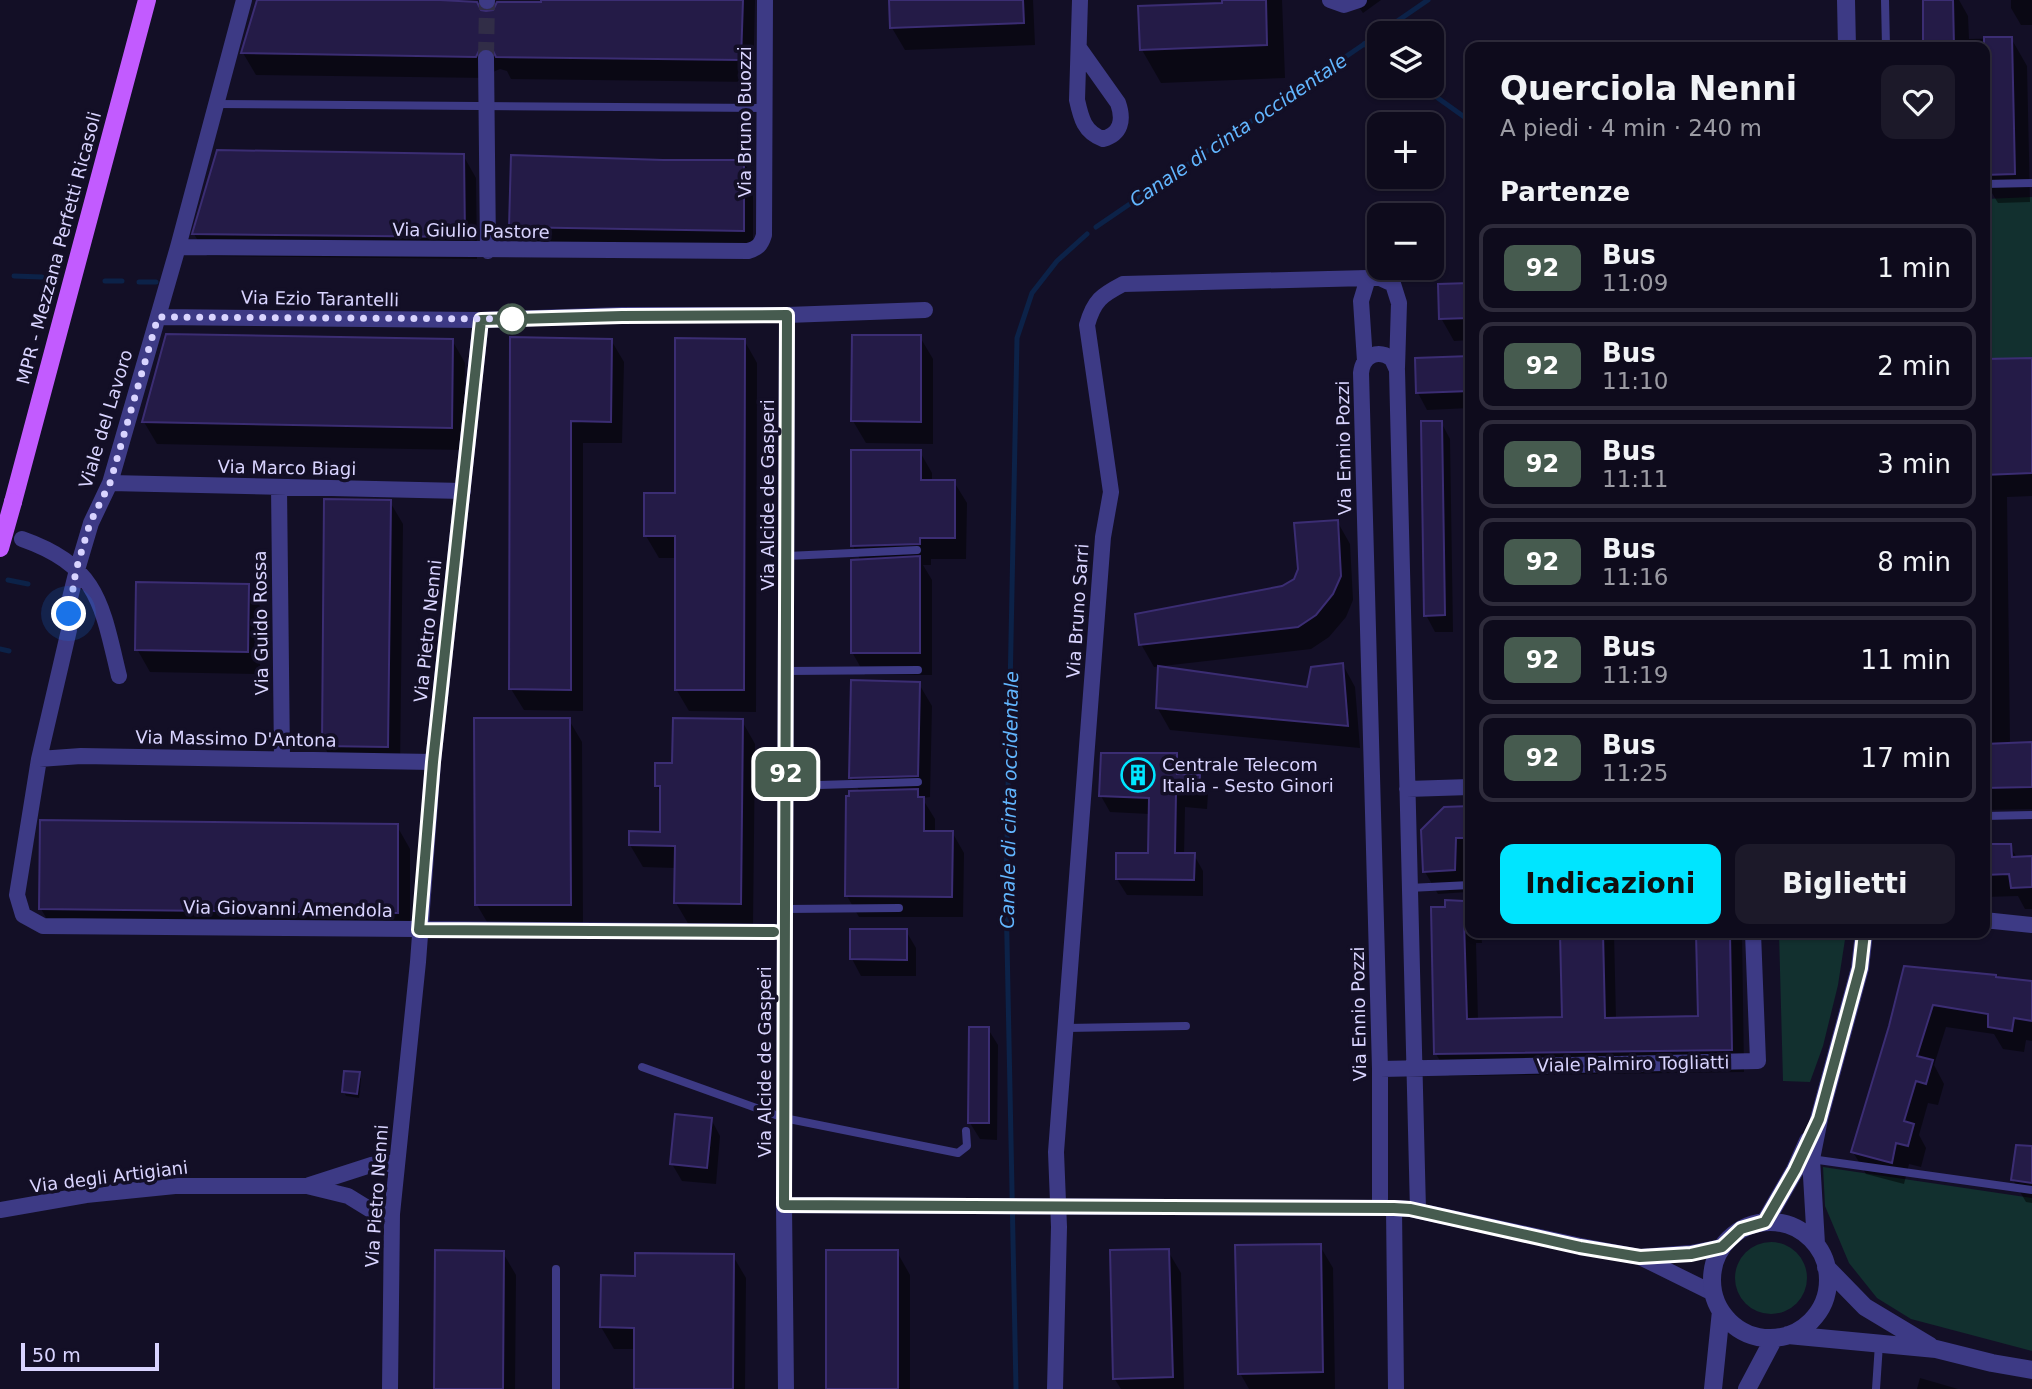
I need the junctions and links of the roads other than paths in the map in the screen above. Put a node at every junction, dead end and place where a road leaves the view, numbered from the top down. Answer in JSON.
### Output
{"nodes":[{"id":1,"x":147,"y":0,"type":"edge"},
{"id":2,"x":244,"y":0,"type":"edge"},
{"id":3,"x":765,"y":0,"type":"edge"},
{"id":4,"x":1080,"y":0,"type":"edge"},
{"id":5,"x":1330,"y":0,"type":"edge"},
{"id":6,"x":1846,"y":0,"type":"edge"},
{"id":7,"x":1885,"y":0,"type":"edge"},
{"id":8,"x":1357,"y":1,"type":"edge"},
{"id":9,"x":1847,"y":42,"type":"edge"},
{"id":10,"x":1886,"y":42,"type":"edge"},
{"id":11,"x":1079,"y":48,"type":"junction"},
{"id":12,"x":486,"y":58,"type":"tunnel mouth"},
{"id":13,"x":215,"y":104,"type":"junction"},
{"id":14,"x":485,"y":107,"type":"junction"},
{"id":15,"x":764,"y":108,"type":"junction"},
{"id":16,"x":2032,"y":183,"type":"edge"},
{"id":17,"x":1990,"y":184,"type":"edge"},
{"id":18,"x":762,"y":244,"type":"joint"},
{"id":19,"x":178,"y":247,"type":"junction"},
{"id":20,"x":488,"y":251,"type":"junction"},
{"id":21,"x":1367,"y":278,"type":"edge"},
{"id":22,"x":1367,"y":280,"type":"edge"},
{"id":23,"x":1384,"y":280,"type":"edge"},
{"id":24,"x":925,"y":310,"type":"dead end"},
{"id":25,"x":787,"y":315,"type":"junction"},
{"id":26,"x":158,"y":317,"type":"junction"},
{"id":27,"x":481,"y":320,"type":"junction"},
{"id":28,"x":1365,"y":361,"type":"junction"},
{"id":29,"x":1397,"y":370,"type":"junction"},
{"id":30,"x":110,"y":483,"type":"junction"},
{"id":31,"x":279,"y":487,"type":"junction"},
{"id":32,"x":463,"y":491,"type":"junction"},
{"id":33,"x":22,"y":539,"type":"dead end"},
{"id":34,"x":0,"y":548,"type":"edge"},
{"id":35,"x":917,"y":551,"type":"dead end"},
{"id":36,"x":787,"y":556,"type":"junction"},
{"id":37,"x":76,"y":570,"type":"junction"},
{"id":38,"x":918,"y":670,"type":"dead end"},
{"id":39,"x":786,"y":671,"type":"junction"},
{"id":40,"x":118,"y":676,"type":"dead end"},
{"id":41,"x":39,"y":759,"type":"junction"},
{"id":42,"x":282,"y":759,"type":"junction"},
{"id":43,"x":433,"y":762,"type":"junction"},
{"id":44,"x":918,"y":782,"type":"dead end"},
{"id":45,"x":786,"y":786,"type":"junction"},
{"id":46,"x":1465,"y":787,"type":"edge"},
{"id":47,"x":1407,"y":789,"type":"junction"},
{"id":48,"x":2032,"y":815,"type":"edge"},
{"id":49,"x":1990,"y":816,"type":"edge"},
{"id":50,"x":1465,"y":885,"type":"edge"},
{"id":51,"x":1409,"y":888,"type":"junction"},
{"id":52,"x":17,"y":895,"type":"joint"},
{"id":53,"x":899,"y":908,"type":"dead end"},
{"id":54,"x":785,"y":909,"type":"junction"},
{"id":55,"x":1990,"y":921,"type":"edge"},
{"id":56,"x":2032,"y":925,"type":"edge"},
{"id":57,"x":419,"y":930,"type":"junction"},
{"id":58,"x":785,"y":932,"type":"junction"},
{"id":59,"x":1753,"y":938,"type":"edge"},
{"id":60,"x":1863,"y":938,"type":"edge"},
{"id":61,"x":1186,"y":1026,"type":"dead end"},
{"id":62,"x":1066,"y":1028,"type":"junction"},
{"id":63,"x":1413,"y":1067,"type":"junction"},
{"id":64,"x":642,"y":1068,"type":"dead end"},
{"id":65,"x":1380,"y":1069,"type":"junction"},
{"id":66,"x":785,"y":1118,"type":"junction"},
{"id":67,"x":1819,"y":1119,"type":"junction"},
{"id":68,"x":966,"y":1130,"type":"dead end"},
{"id":69,"x":1811,"y":1159,"type":"junction"},
{"id":70,"x":397,"y":1162,"type":"junction"},
{"id":71,"x":307,"y":1186,"type":"junction"},
{"id":72,"x":2032,"y":1191,"type":"edge"},
{"id":73,"x":784,"y":1205,"type":"junction"},
{"id":74,"x":1059,"y":1205,"type":"junction"},
{"id":75,"x":1387,"y":1208,"type":"junction"},
{"id":76,"x":0,"y":1210,"type":"edge"},
{"id":77,"x":1418,"y":1210,"type":"junction"},
{"id":78,"x":392,"y":1214,"type":"junction"},
{"id":79,"x":1765,"y":1222,"type":"junction"},
{"id":80,"x":1816,"y":1244,"type":"junction"},
{"id":81,"x":1722,"y":1247,"type":"junction"},
{"id":82,"x":1640,"y":1257,"type":"junction"},
{"id":83,"x":1826,"y":1267,"type":"junction"},
{"id":84,"x":556,"y":1269,"type":"dead end"},
{"id":85,"x":1713,"y":1293,"type":"junction"},
{"id":86,"x":1721,"y":1311,"type":"junction"},
{"id":87,"x":1781,"y":1336,"type":"junction"},
{"id":88,"x":1880,"y":1344,"type":"junction"},
{"id":89,"x":1936,"y":1349,"type":"junction"},
{"id":90,"x":1992,"y":1363,"type":"junction"},
{"id":91,"x":2032,"y":1370,"type":"edge"},
{"id":92,"x":2032,"y":1380,"type":"edge"},
{"id":93,"x":390,"y":1389,"type":"edge"},
{"id":94,"x":556,"y":1389,"type":"edge"},
{"id":95,"x":786,"y":1389,"type":"edge"},
{"id":96,"x":1055,"y":1389,"type":"edge"},
{"id":97,"x":1396,"y":1389,"type":"edge"},
{"id":98,"x":1713,"y":1389,"type":"edge"},
{"id":99,"x":1747,"y":1389,"type":"edge"},
{"id":100,"x":1876,"y":1389,"type":"edge"}],
"edges":[{"from":1,"to":34,"type":"main road","name":"MPR - Mezzana Perfetti Ricasoli","bridge":true},
{"from":2,"to":13,"type":"street","name":"Viale del Lavoro"},
{"from":3,"to":15,"type":"street","name":"Via Bruno Buozzi"},
{"from":4,"to":11,"type":"street"},
{"from":5,"to":8,"type":"street"},
{"from":6,"to":9,"type":"street"},
{"from":7,"to":10,"type":"lane"},
{"from":11,"to":11,"type":"street"},
{"from":12,"to":14,"type":"street"},
{"from":13,"to":14,"type":"lane"},
{"from":13,"to":19,"type":"street","name":"Viale del Lavoro"},
{"from":14,"to":15,"type":"lane"},
{"from":14,"to":20,"type":"street"},
{"from":15,"to":18,"type":"street","name":"Via Bruno Buozzi"},
{"from":16,"to":17,"type":"lane"},
{"from":18,"to":20,"type":"street","name":"Via Giulio Pastore"},
{"from":19,"to":20,"type":"street","name":"Via Giulio Pastore"},
{"from":19,"to":26,"type":"street","name":"Viale del Lavoro"},
{"from":21,"to":62,"type":"street","name":"Via Bruno Sarri"},
{"from":22,"to":28,"type":"street"},
{"from":23,"to":29,"type":"street"},
{"from":24,"to":25,"type":"street"},
{"from":25,"to":27,"type":"street"},
{"from":25,"to":36,"type":"street","name":"Via Alcide de Gasperi"},
{"from":26,"to":27,"type":"street","name":"Via Ezio Tarantelli"},
{"from":26,"to":30,"type":"street","name":"Viale del Lavoro"},
{"from":27,"to":32,"type":"street","name":"Via Pietro Nenni"},
{"from":28,"to":29,"type":"street","name":"Via Ennio Pozzi"},
{"from":28,"to":65,"type":"street","name":"Via Ennio Pozzi"},
{"from":29,"to":47,"type":"street"},
{"from":30,"to":31,"type":"street","name":"Via Marco Biagi"},
{"from":30,"to":37,"type":"street","name":"Viale del Lavoro"},
{"from":31,"to":32,"type":"street","name":"Via Marco Biagi"},
{"from":31,"to":42,"type":"street","name":"Via Guido Rossa"},
{"from":32,"to":43,"type":"street","name":"Via Pietro Nenni"},
{"from":33,"to":37,"type":"street"},
{"from":35,"to":36,"type":"lane"},
{"from":36,"to":39,"type":"street","name":"Via Alcide de Gasperi"},
{"from":37,"to":40,"type":"street"},
{"from":37,"to":41,"type":"street","name":"Viale del Lavoro"},
{"from":38,"to":39,"type":"lane"},
{"from":39,"to":45,"type":"street","name":"Via Alcide de Gasperi"},
{"from":41,"to":42,"type":"street","name":"Via Massimo D'Antona"},
{"from":41,"to":52,"type":"street","name":"Viale del Lavoro"},
{"from":42,"to":43,"type":"street","name":"Via Massimo D'Antona"},
{"from":43,"to":57,"type":"street","name":"Via Pietro Nenni"},
{"from":44,"to":45,"type":"lane"},
{"from":45,"to":54,"type":"street","name":"Via Alcide de Gasperi"},
{"from":46,"to":47,"type":"street"},
{"from":47,"to":51,"type":"street"},
{"from":48,"to":49,"type":"lane"},
{"from":50,"to":51,"type":"lane"},
{"from":51,"to":63,"type":"street"},
{"from":52,"to":57,"type":"street","name":"Via Giovanni Amendola"},
{"from":53,"to":54,"type":"lane"},
{"from":54,"to":58,"type":"street","name":"Via Alcide de Gasperi"},
{"from":55,"to":56,"type":"street"},
{"from":57,"to":58,"type":"street","name":"Via Giovanni Amendola"},
{"from":57,"to":70,"type":"street","name":"Via Pietro Nenni"},
{"from":58,"to":66,"type":"street","name":"Via Alcide de Gasperi"},
{"from":59,"to":63,"type":"street","name":"Viale Palmiro Togliatti"},
{"from":60,"to":67,"type":"street"},
{"from":61,"to":62,"type":"lane"},
{"from":62,"to":74,"type":"street","name":"Via Bruno Sarri"},
{"from":63,"to":65,"type":"street","name":"Viale Palmiro Togliatti"},
{"from":63,"to":77,"type":"street"},
{"from":64,"to":66,"type":"lane"},
{"from":65,"to":75,"type":"street","name":"Via Ennio Pozzi"},
{"from":66,"to":68,"type":"lane"},
{"from":66,"to":73,"type":"street","name":"Via Alcide de Gasperi"},
{"from":67,"to":69,"type":"street"},
{"from":67,"to":79,"type":"street"},
{"from":69,"to":72,"type":"lane"},
{"from":69,"to":80,"type":"street"},
{"from":70,"to":71,"type":"street","name":"Via degli Artigiani"},
{"from":70,"to":78,"type":"street","name":"Via Pietro Nenni"},
{"from":71,"to":76,"type":"street","name":"Via degli Artigiani"},
{"from":71,"to":78,"type":"street","name":"Via degli Artigiani"},
{"from":73,"to":74,"type":"street"},
{"from":73,"to":95,"type":"street","name":"Via Alcide de Gasperi"},
{"from":74,"to":75,"type":"street"},
{"from":74,"to":96,"type":"street","name":"Via Bruno Sarri"},
{"from":75,"to":77,"type":"street"},
{"from":75,"to":97,"type":"street","name":"Via Ennio Pozzi"},
{"from":77,"to":82,"type":"street"},
{"from":78,"to":93,"type":"street","name":"Via Pietro Nenni"},
{"from":79,"to":80,"type":"street"},
{"from":79,"to":81,"type":"street"},
{"from":80,"to":83,"type":"street"},
{"from":81,"to":82,"type":"street"},
{"from":81,"to":85,"type":"street"},
{"from":82,"to":85,"type":"street"},
{"from":83,"to":87,"type":"street"},
{"from":83,"to":89,"type":"street"},
{"from":84,"to":94,"type":"lane"},
{"from":85,"to":86,"type":"street"},
{"from":86,"to":87,"type":"street"},
{"from":86,"to":98,"type":"street"},
{"from":87,"to":88,"type":"street"},
{"from":87,"to":99,"type":"street"},
{"from":88,"to":89,"type":"street"},
{"from":88,"to":100,"type":"lane"},
{"from":89,"to":90,"type":"street"},
{"from":90,"to":91,"type":"street"},
{"from":90,"to":92,"type":"street"}]}
